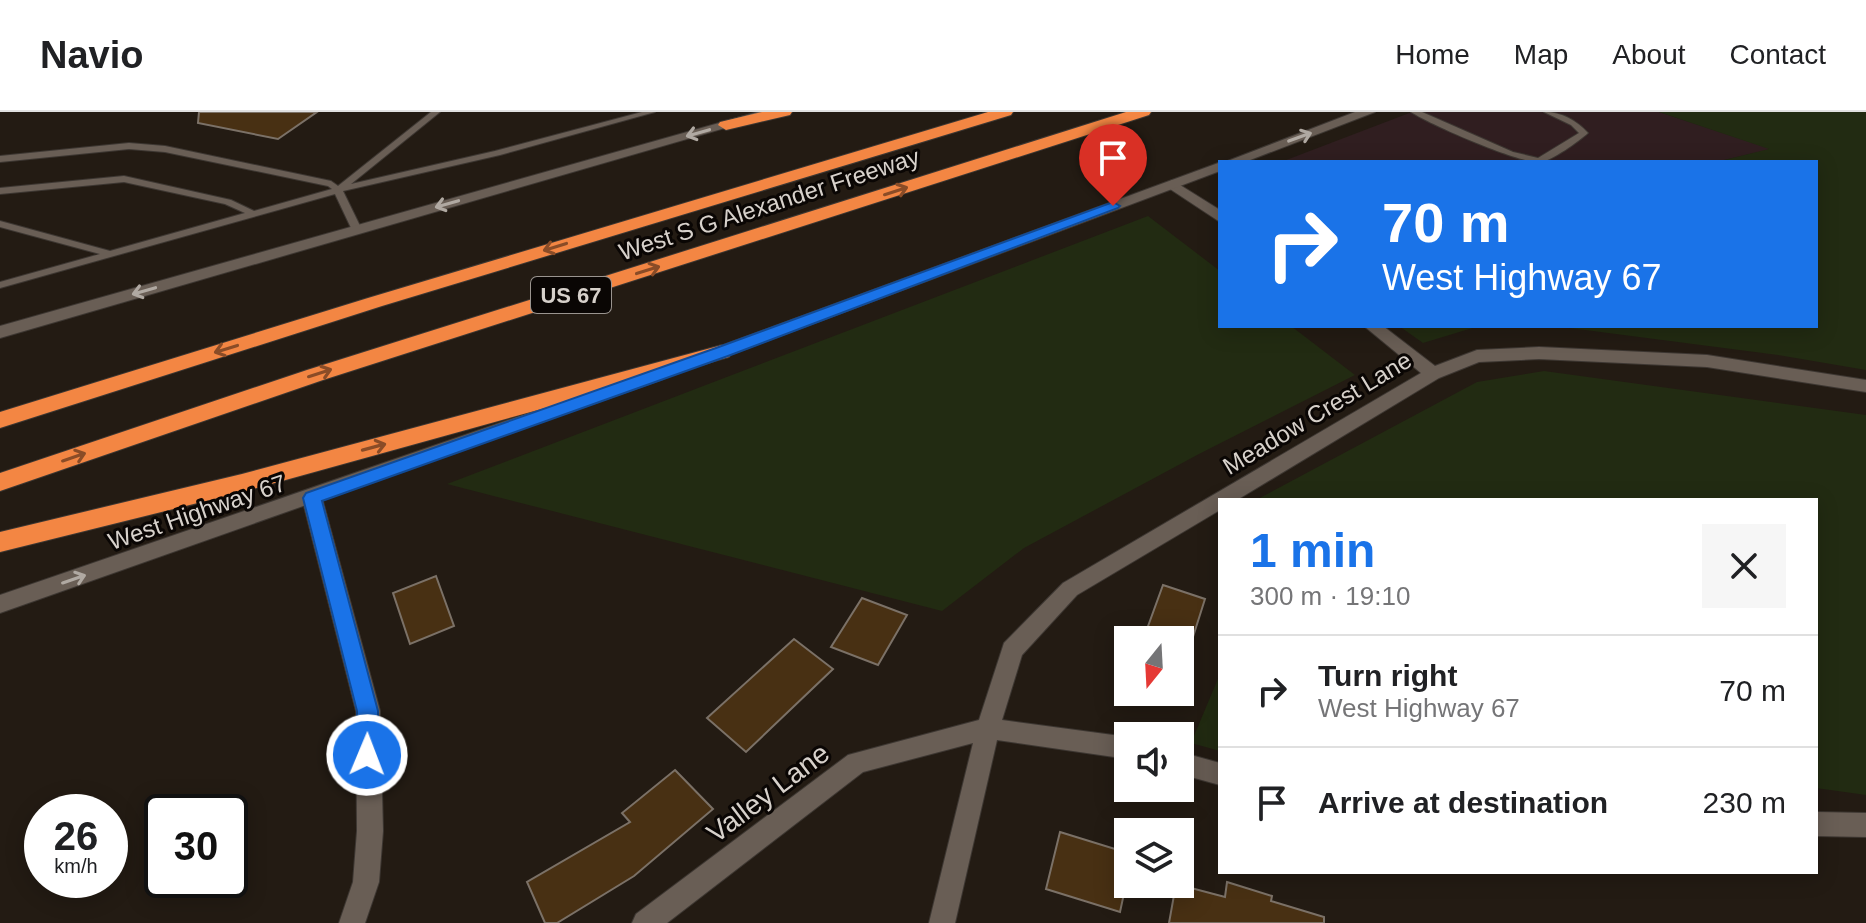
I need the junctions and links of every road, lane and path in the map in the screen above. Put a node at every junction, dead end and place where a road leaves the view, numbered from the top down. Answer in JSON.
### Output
{"nodes":[{"id":1,"x":436,"y":112,"type":"edge"},
{"id":2,"x":651,"y":112,"type":"edge"},
{"id":3,"x":773,"y":112,"type":"edge"},
{"id":4,"x":784,"y":112,"type":"edge"},
{"id":5,"x":1005,"y":112,"type":"edge"},
{"id":6,"x":1143,"y":112,"type":"edge"},
{"id":7,"x":1368,"y":112,"type":"edge"},
{"id":8,"x":1415,"y":112,"type":"edge"},
{"id":9,"x":1548,"y":112,"type":"edge"},
{"id":10,"x":726,"y":125,"type":"junction"},
{"id":11,"x":0,"y":159,"type":"edge"},
{"id":12,"x":1237,"y":160,"type":"edge"},
{"id":13,"x":1535,"y":160,"type":"edge"},
{"id":14,"x":1541,"y":160,"type":"edge"},
{"id":15,"x":1218,"y":167,"type":"edge"},
{"id":16,"x":1172,"y":184,"type":"junction"},
{"id":17,"x":338,"y":190,"type":"junction"},
{"id":18,"x":0,"y":191,"type":"edge"},
{"id":19,"x":254,"y":214,"type":"junction"},
{"id":20,"x":1218,"y":216,"type":"edge"},
{"id":21,"x":0,"y":224,"type":"edge"},
{"id":22,"x":357,"y":230,"type":"junction"},
{"id":23,"x":110,"y":254,"type":"junction"},
{"id":24,"x":0,"y":285,"type":"edge"},
{"id":25,"x":1375,"y":328,"type":"edge"},
{"id":26,"x":0,"y":332,"type":"edge"},
{"id":27,"x":722,"y":352,"type":"junction"},
{"id":28,"x":1433,"y":374,"type":"junction"},
{"id":29,"x":1866,"y":386,"type":"edge"},
{"id":30,"x":0,"y":420,"type":"edge"},
{"id":31,"x":0,"y":482,"type":"edge"},
{"id":32,"x":312,"y":498,"type":"junction"},
{"id":33,"x":1224,"y":498,"type":"edge"},
{"id":34,"x":1218,"y":502,"type":"edge"},
{"id":35,"x":0,"y":542,"type":"edge"},
{"id":36,"x":0,"y":604,"type":"edge"},
{"id":37,"x":988,"y":728,"type":"junction"},
{"id":38,"x":1114,"y":746,"type":"edge"},
{"id":39,"x":1194,"y":767,"type":"edge"},
{"id":40,"x":1218,"y":773,"type":"edge"},
{"id":41,"x":1818,"y":824,"type":"edge"},
{"id":42,"x":1866,"y":825,"type":"edge"},
{"id":43,"x":352,"y":923,"type":"edge"},
{"id":44,"x":645,"y":923,"type":"edge"},
{"id":45,"x":942,"y":923,"type":"edge"}],
"edges":[{"from":1,"to":17,"type":"lane"},
{"from":2,"to":17,"type":"lane"},
{"from":3,"to":10,"type":"main road"},
{"from":4,"to":10,"type":"highway"},
{"from":5,"to":30,"type":"highway","name":"West S G Alexander Freeway","number":"US 67","one_way":true},
{"from":31,"to":6,"type":"highway","name":"West S G Alexander Freeway","number":"US 67","one_way":true},
{"from":12,"to":7,"type":"main road","one_way":true},
{"from":8,"to":13,"type":"lane"},
{"from":9,"to":14,"type":"lane"},
{"from":10,"to":22,"type":"main road","one_way":true},
{"from":11,"to":17,"type":"lane"},
{"from":15,"to":16,"type":"main road","name":"West Highway 67"},
{"from":16,"to":20,"type":"main road"},
{"from":16,"to":27,"type":"main road","name":"West Highway 67"},
{"from":17,"to":19,"type":"lane"},
{"from":17,"to":22,"type":"lane"},
{"from":18,"to":19,"type":"lane"},
{"from":19,"to":23,"type":"lane"},
{"from":21,"to":23,"type":"lane"},
{"from":22,"to":26,"type":"main road","one_way":true},
{"from":23,"to":24,"type":"lane"},
{"from":25,"to":28,"type":"main road"},
{"from":27,"to":32,"type":"main road","name":"West Highway 67"},
{"from":35,"to":27,"type":"highway","one_way":true},
{"from":28,"to":29,"type":"main road","name":"Meadow Crest Lane"},
{"from":28,"to":33,"type":"main road","name":"Meadow Crest Lane"},
{"from":36,"to":32,"type":"main road","name":"West Highway 67","one_way":true},
{"from":32,"to":43,"type":"main road"},
{"from":34,"to":37,"type":"main road","name":"Meadow Crest Lane"},
{"from":37,"to":38,"type":"main road"},
{"from":37,"to":44,"type":"main road","name":"Valley Lane"},
{"from":37,"to":45,"type":"main road","name":"Meadow Crest Lane"},
{"from":39,"to":40,"type":"main road"},
{"from":41,"to":42,"type":"main road"}]}
